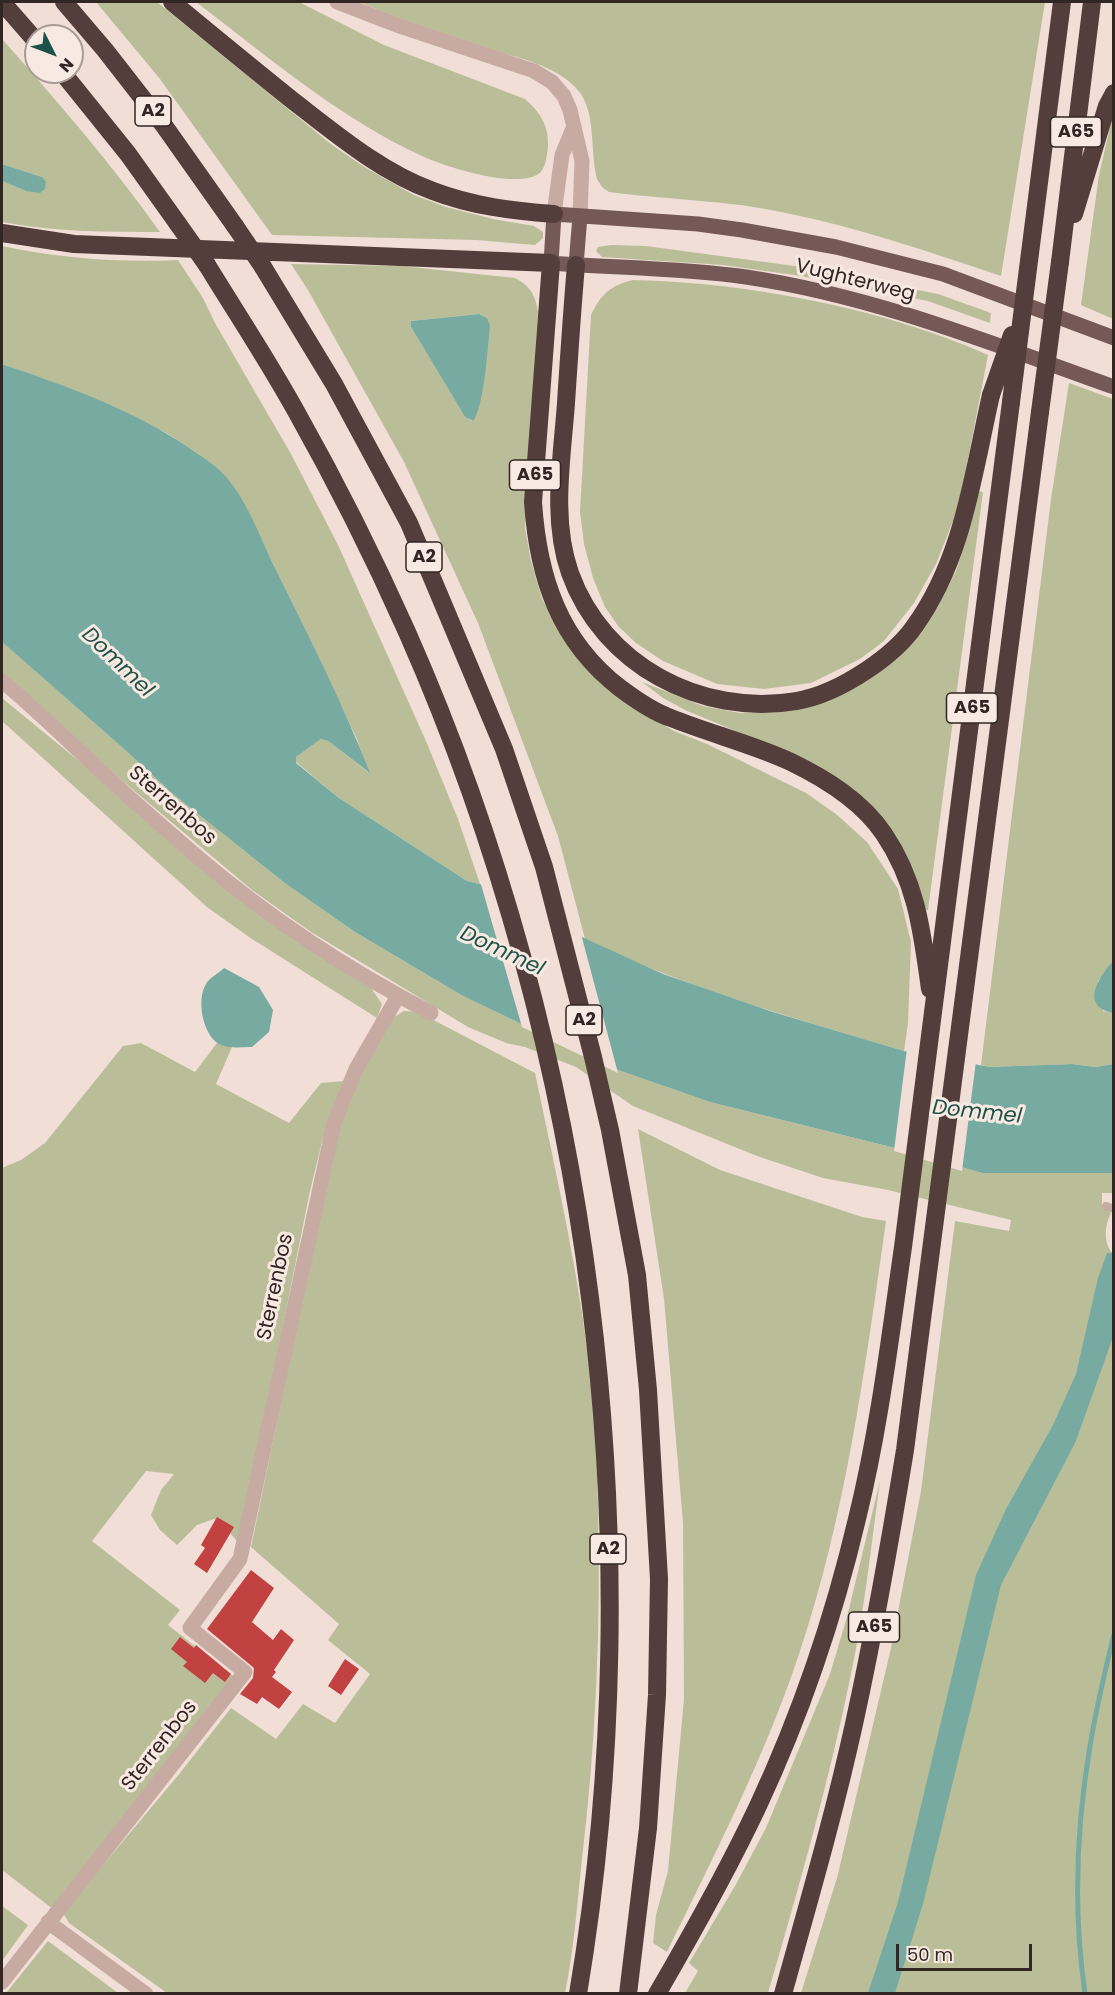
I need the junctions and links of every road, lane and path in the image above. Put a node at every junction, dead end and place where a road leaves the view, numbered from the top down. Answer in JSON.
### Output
{"nodes":[{"id":1,"x":2,"y":2,"type":"edge"},
{"id":2,"x":64,"y":2,"type":"edge"},
{"id":3,"x":172,"y":2,"type":"edge"},
{"id":4,"x":337,"y":2,"type":"edge"},
{"id":5,"x":1062,"y":2,"type":"edge"},
{"id":6,"x":1092,"y":2,"type":"edge"},
{"id":7,"x":24,"y":27,"type":"edge"},
{"id":8,"x":72,"y":84,"type":"edge"},
{"id":9,"x":1113,"y":93,"type":"edge"},
{"id":10,"x":574,"y":126,"type":"junction"},
{"id":11,"x":554,"y":214,"type":"junction"},
{"id":12,"x":580,"y":216,"type":"junction"},
{"id":13,"x":2,"y":233,"type":"edge"},
{"id":14,"x":1059,"y":262,"type":"junction"},
{"id":15,"x":550,"y":263,"type":"junction"},
{"id":16,"x":576,"y":265,"type":"junction"},
{"id":17,"x":1024,"y":300,"type":"junction"},
{"id":18,"x":1113,"y":338,"type":"edge"},
{"id":19,"x":1113,"y":387,"type":"edge"},
{"id":20,"x":2,"y":681,"type":"edge"},
{"id":21,"x":398,"y":996,"type":"junction"},
{"id":22,"x":431,"y":1013,"type":"dead end"},
{"id":23,"x":933,"y":1014,"type":"junction"},
{"id":24,"x":48,"y":1922,"type":"junction"},
{"id":25,"x":2,"y":1982,"type":"edge"},
{"id":26,"x":629,"y":1989,"type":"edge"},
{"id":27,"x":146,"y":1994,"type":"edge"},
{"id":28,"x":578,"y":1994,"type":"edge"},
{"id":29,"x":657,"y":1994,"type":"edge"},
{"id":30,"x":783,"y":1994,"type":"edge"}],
"edges":[{"from":1,"to":7,"type":"highway"},
{"from":2,"to":26,"type":"highway","number":"A2","bridge":true},
{"from":3,"to":11,"type":"highway"},
{"from":4,"to":10,"type":"street"},
{"from":5,"to":17,"type":"highway","number":"A65"},
{"from":6,"to":14,"type":"highway","number":"A65"},
{"from":8,"to":28,"type":"highway","number":"A2","bridge":true},
{"from":9,"to":14,"type":"highway","number":"A65"},
{"from":10,"to":11,"type":"street"},
{"from":10,"to":12,"type":"street"},
{"from":11,"to":12,"type":"main road","name":"Vughterweg"},
{"from":11,"to":15,"type":"main road"},
{"from":12,"to":16,"type":"main road"},
{"from":12,"to":18,"type":"main road","name":"Vughterweg"},
{"from":13,"to":15,"type":"highway"},
{"from":14,"to":30,"type":"highway","number":"A65","bridge":true},
{"from":15,"to":16,"type":"main road","name":"Vughterweg"},
{"from":15,"to":23,"type":"highway","number":"A65"},
{"from":16,"to":17,"type":"highway","number":"A65","bridge":true},
{"from":16,"to":19,"type":"main road","name":"Vughterweg"},
{"from":17,"to":23,"type":"highway","number":"A65","bridge":true},
{"from":20,"to":21,"type":"street","name":"Sterrenbos"},
{"from":21,"to":22,"type":"street"},
{"from":21,"to":24,"type":"street","name":"Sterrenbos"},
{"from":23,"to":29,"type":"highway","number":"A65"},
{"from":24,"to":25,"type":"street","name":"Sterrenbos"},
{"from":24,"to":27,"type":"street"}]}
